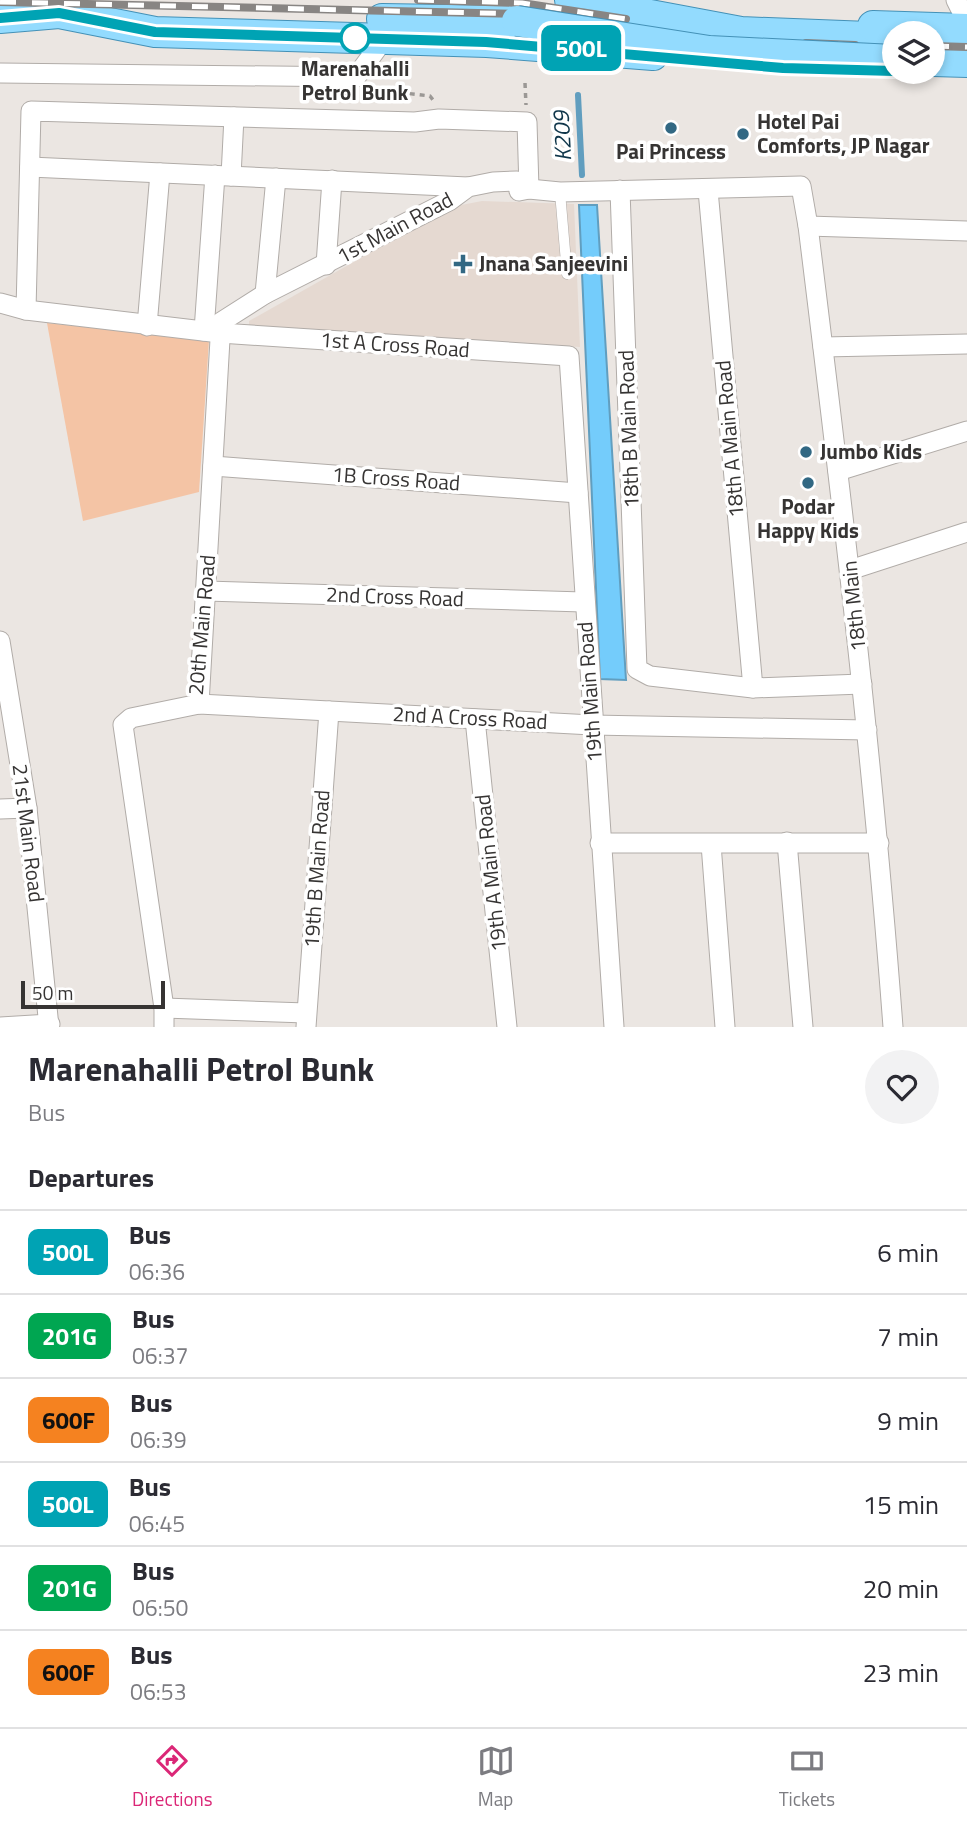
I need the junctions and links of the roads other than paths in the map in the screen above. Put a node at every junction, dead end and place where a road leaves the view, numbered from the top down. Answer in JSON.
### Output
{"nodes":[{"id":1,"x":570,"y":0,"type":"edge"},
{"id":2,"x":643,"y":0,"type":"edge"},
{"id":3,"x":956,"y":0,"type":"edge"},
{"id":4,"x":59,"y":13,"type":"junction"},
{"id":5,"x":0,"y":18,"type":"edge"},
{"id":6,"x":967,"y":22,"type":"edge"},
{"id":7,"x":967,"y":29,"type":"edge"},
{"id":8,"x":882,"y":37,"type":"edge"},
{"id":9,"x":384,"y":39,"type":"junction"},
{"id":10,"x":945,"y":39,"type":"edge"},
{"id":11,"x":967,"y":40,"type":"edge"},
{"id":12,"x":882,"y":59,"type":"edge"},
{"id":13,"x":945,"y":61,"type":"edge"},
{"id":14,"x":967,"y":62,"type":"edge"},
{"id":15,"x":882,"y":71,"type":"edge"},
{"id":16,"x":0,"y":72,"type":"edge"},
{"id":17,"x":945,"y":72,"type":"edge"},
{"id":18,"x":967,"y":72,"type":"edge"},
{"id":19,"x":234,"y":117,"type":"junction"},
{"id":20,"x":30,"y":167,"type":"junction"},
{"id":21,"x":160,"y":173,"type":"junction"},
{"id":22,"x":223,"y":176,"type":"junction"},
{"id":23,"x":276,"y":178,"type":"junction"},
{"id":24,"x":332,"y":180,"type":"junction"},
{"id":25,"x":800,"y":186,"type":"joint"},
{"id":26,"x":474,"y":187,"type":"junction"},
{"id":27,"x":529,"y":189,"type":"junction"},
{"id":28,"x":620,"y":190,"type":"junction"},
{"id":29,"x":708,"y":190,"type":"junction"},
{"id":30,"x":560,"y":192,"type":"junction"},
{"id":31,"x":808,"y":226,"type":"junction"},
{"id":32,"x":967,"y":231,"type":"edge"},
{"id":33,"x":326,"y":265,"type":"junction"},
{"id":34,"x":567,"y":274,"type":"dead end"},
{"id":35,"x":265,"y":294,"type":"junction"},
{"id":36,"x":0,"y":303,"type":"edge"},
{"id":37,"x":26,"y":310,"type":"junction"},
{"id":38,"x":147,"y":326,"type":"junction"},
{"id":39,"x":212,"y":332,"type":"junction"},
{"id":40,"x":967,"y":344,"type":"edge"},
{"id":41,"x":823,"y":347,"type":"junction"},
{"id":42,"x":569,"y":356,"type":"joint"},
{"id":43,"x":967,"y":431,"type":"edge"},
{"id":44,"x":213,"y":466,"type":"junction"},
{"id":45,"x":838,"y":471,"type":"junction"},
{"id":46,"x":578,"y":493,"type":"junction"},
{"id":47,"x":967,"y":532,"type":"edge"},
{"id":48,"x":850,"y":570,"type":"junction"},
{"id":49,"x":206,"y":591,"type":"junction"},
{"id":50,"x":583,"y":602,"type":"junction"},
{"id":51,"x":0,"y":641,"type":"edge"},
{"id":52,"x":862,"y":684,"type":"junction"},
{"id":53,"x":753,"y":688,"type":"junction"},
{"id":54,"x":199,"y":704,"type":"junction"},
{"id":55,"x":329,"y":711,"type":"junction"},
{"id":56,"x":475,"y":719,"type":"junction"},
{"id":57,"x":592,"y":725,"type":"junction"},
{"id":58,"x":867,"y":730,"type":"junction"},
{"id":59,"x":27,"y":808,"type":"junction"},
{"id":60,"x":0,"y":809,"type":"edge"},
{"id":61,"x":787,"y":842,"type":"junction"},
{"id":62,"x":600,"y":843,"type":"junction"},
{"id":63,"x":879,"y":843,"type":"junction"},
{"id":64,"x":711,"y":844,"type":"junction"},
{"id":65,"x":164,"y":1018,"type":"edge"},
{"id":66,"x":306,"y":1020,"type":"edge"},
{"id":67,"x":50,"y":1026,"type":"edge"},
{"id":68,"x":0,"y":1027,"type":"edge"},
{"id":69,"x":507,"y":1027,"type":"edge"},
{"id":70,"x":614,"y":1027,"type":"edge"},
{"id":71,"x":725,"y":1027,"type":"edge"},
{"id":72,"x":803,"y":1027,"type":"edge"},
{"id":73,"x":893,"y":1027,"type":"edge"}],
"edges":[{"from":1,"to":8,"type":"main road"},
{"from":2,"to":7,"type":"main road"},
{"from":3,"to":6,"type":"street"},
{"from":4,"to":5,"type":"main road"},
{"from":4,"to":9,"type":"main road"},
{"from":4,"to":12,"type":"main road","bridge":true},
{"from":9,"to":15,"type":"main road"},
{"from":9,"to":16,"type":"street"},
{"from":10,"to":11,"type":"main road"},
{"from":13,"to":14,"type":"main road"},
{"from":17,"to":18,"type":"main road"},
{"from":19,"to":20,"type":"street"},
{"from":19,"to":22,"type":"street","name":"20th Main Road"},
{"from":19,"to":27,"type":"street"},
{"from":20,"to":21,"type":"street"},
{"from":20,"to":37,"type":"street"},
{"from":21,"to":22,"type":"street"},
{"from":21,"to":38,"type":"street"},
{"from":22,"to":23,"type":"street"},
{"from":22,"to":39,"type":"street","name":"20th Main Road"},
{"from":23,"to":24,"type":"street"},
{"from":23,"to":35,"type":"street"},
{"from":24,"to":26,"type":"street"},
{"from":24,"to":33,"type":"street"},
{"from":25,"to":29,"type":"street","name":"1st Main Road"},
{"from":25,"to":31,"type":"street","name":"18th Main"},
{"from":26,"to":27,"type":"street","name":"1st Main Road"},
{"from":26,"to":33,"type":"street","name":"1st Main Road"},
{"from":27,"to":30,"type":"street","name":"1st Main Road"},
{"from":28,"to":29,"type":"street","name":"1st Main Road"},
{"from":28,"to":30,"type":"street","name":"1st Main Road"},
{"from":28,"to":53,"type":"street","name":"18th B Main Road"},
{"from":29,"to":53,"type":"street","name":"18th A Main Road"},
{"from":30,"to":34,"type":"lane"},
{"from":31,"to":32,"type":"street"},
{"from":31,"to":41,"type":"street","name":"18th Main"},
{"from":33,"to":35,"type":"street","name":"1st Main Road"},
{"from":35,"to":39,"type":"street","name":"1st Main Road"},
{"from":36,"to":37,"type":"street","name":"1st A Cross Road"},
{"from":37,"to":38,"type":"street","name":"1st A Cross Road"},
{"from":38,"to":39,"type":"street","name":"1st A Cross Road"},
{"from":39,"to":42,"type":"street","name":"1st A Cross Road"},
{"from":39,"to":44,"type":"street","name":"20th Main Road"},
{"from":40,"to":41,"type":"street"},
{"from":41,"to":45,"type":"street","name":"18th Main"},
{"from":42,"to":46,"type":"street","name":"19th Main Road"},
{"from":43,"to":45,"type":"street"},
{"from":44,"to":46,"type":"street","name":"1B Cross Road"},
{"from":44,"to":49,"type":"street","name":"20th Main Road"},
{"from":45,"to":48,"type":"street","name":"18th Main"},
{"from":46,"to":50,"type":"street","name":"19th Main Road"},
{"from":47,"to":48,"type":"street"},
{"from":48,"to":52,"type":"street","name":"18th Main"},
{"from":49,"to":50,"type":"street","name":"2nd Cross Road"},
{"from":49,"to":54,"type":"street","name":"20th Main Road"},
{"from":50,"to":57,"type":"street","name":"19th Main Road"},
{"from":51,"to":59,"type":"street","name":"21st Main Road"},
{"from":52,"to":53,"type":"street"},
{"from":52,"to":58,"type":"street","name":"18th Main"},
{"from":54,"to":55,"type":"street","name":"2nd A Cross Road"},
{"from":54,"to":65,"type":"street","name":"20th Main Road"},
{"from":55,"to":56,"type":"street","name":"2nd A Cross Road"},
{"from":55,"to":66,"type":"street","name":"19th B Main Road"},
{"from":56,"to":57,"type":"street","name":"2nd A Cross Road"},
{"from":56,"to":69,"type":"street","name":"19th A Main Road"},
{"from":57,"to":58,"type":"street","name":"2nd A Cross Road"},
{"from":57,"to":62,"type":"street","name":"19th Main Road"},
{"from":58,"to":63,"type":"street","name":"18th Main"},
{"from":59,"to":60,"type":"street"},
{"from":59,"to":67,"type":"street","name":"21st Main Road"},
{"from":61,"to":63,"type":"street"},
{"from":61,"to":64,"type":"street"},
{"from":61,"to":72,"type":"street"},
{"from":62,"to":64,"type":"street"},
{"from":62,"to":70,"type":"street","name":"19th Main Road"},
{"from":63,"to":73,"type":"street","name":"18th Main"},
{"from":64,"to":71,"type":"street"},
{"from":65,"to":66,"type":"street"},
{"from":67,"to":68,"type":"street"}]}
